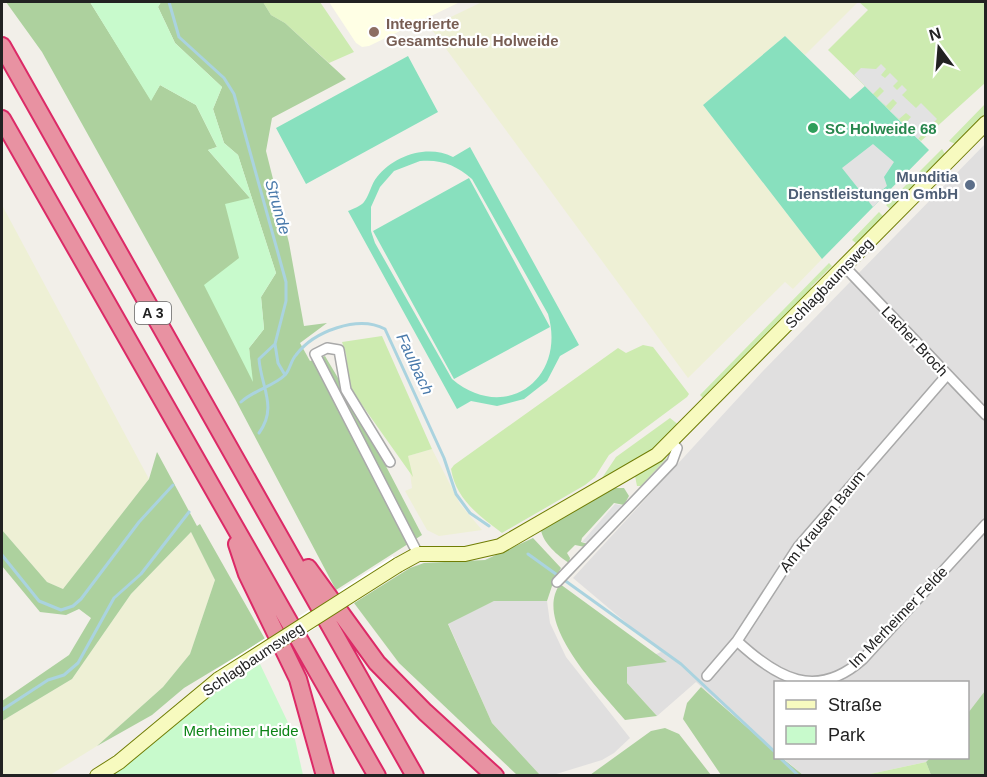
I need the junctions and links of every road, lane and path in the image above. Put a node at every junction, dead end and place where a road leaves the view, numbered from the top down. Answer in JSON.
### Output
{"nodes":[{"id":1,"x":2,"y":46,"type":"edge"},
{"id":2,"x":2,"y":120,"type":"edge"},
{"id":3,"x":986,"y":123,"type":"edge"},
{"id":4,"x":844,"y":266,"type":"junction"},
{"id":5,"x":947,"y":375,"type":"junction"},
{"id":6,"x":984,"y":412,"type":"edge"},
{"id":7,"x":671,"y":442,"type":"junction"},
{"id":8,"x":390,"y":462,"type":"dead end"},
{"id":9,"x":265,"y":509,"type":"junction"},
{"id":10,"x":229,"y":514,"type":"junction"},
{"id":11,"x":986,"y":524,"type":"edge"},
{"id":12,"x":418,"y":554,"type":"junction"},
{"id":13,"x":560,"y":579,"type":"dead end"},
{"id":14,"x":737,"y":641,"type":"junction"},
{"id":15,"x":707,"y":676,"type":"dead end"},
{"id":16,"x":800,"y":681,"type":"edge"},
{"id":17,"x":810,"y":681,"type":"edge"},
{"id":18,"x":97,"y":776,"type":"edge"},
{"id":19,"x":325,"y":776,"type":"edge"},
{"id":20,"x":377,"y":776,"type":"edge"},
{"id":21,"x":415,"y":776,"type":"edge"},
{"id":22,"x":495,"y":776,"type":"edge"}],
"edges":[{"from":1,"to":9,"type":"highway","number":"A 3"},
{"from":2,"to":10,"type":"highway","number":"A 3"},
{"from":3,"to":4,"type":"main road","name":"Schlagbaumsweg"},
{"from":4,"to":5,"type":"street","name":"Lacher Broch"},
{"from":4,"to":7,"type":"main road","name":"Schlagbaumsweg"},
{"from":5,"to":6,"type":"street","name":"Lacher Broch"},
{"from":5,"to":14,"type":"street","name":"Am Krausen Baum"},
{"from":7,"to":12,"type":"main road","name":"Schlagbaumsweg"},
{"from":7,"to":13,"type":"street"},
{"from":8,"to":12,"type":"street"},
{"from":9,"to":21,"type":"highway","number":"A 3"},
{"from":9,"to":22,"type":"highway"},
{"from":10,"to":19,"type":"highway"},
{"from":10,"to":20,"type":"highway","number":"A 3"},
{"from":11,"to":17,"type":"street","name":"Im Merheimer Felde"},
{"from":12,"to":18,"type":"main road","name":"Schlagbaumsweg","bridge":true},
{"from":14,"to":15,"type":"street","name":"Am Krausen Baum"},
{"from":14,"to":16,"type":"street","name":"Im Merheimer Felde"}]}
